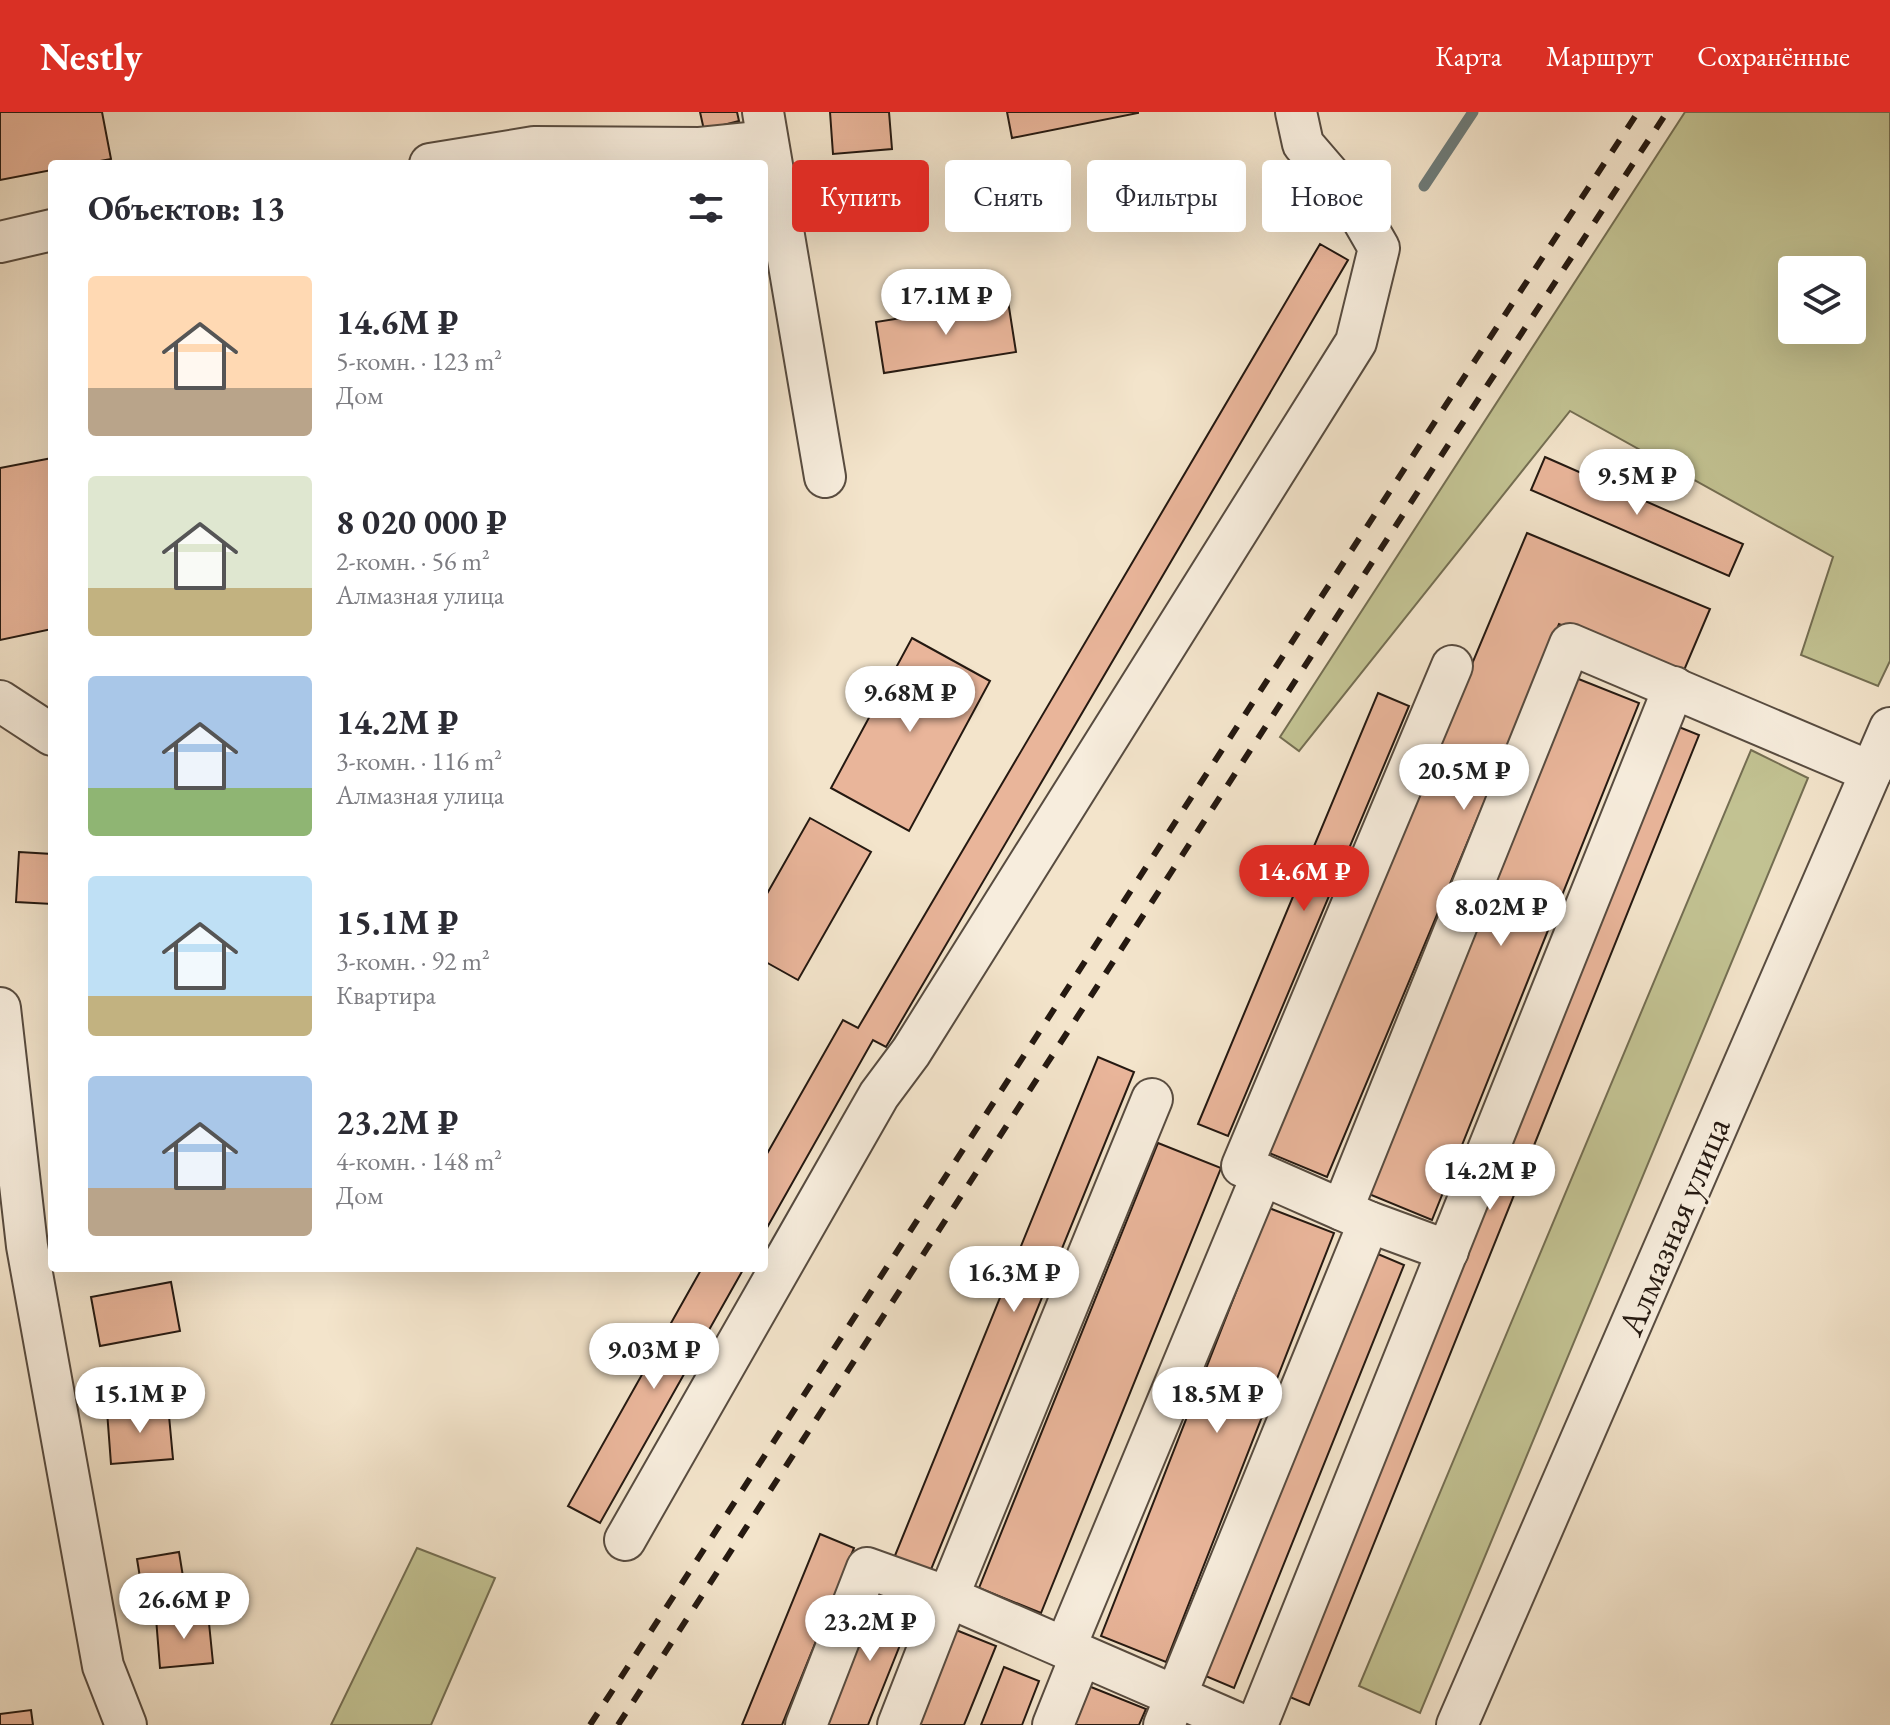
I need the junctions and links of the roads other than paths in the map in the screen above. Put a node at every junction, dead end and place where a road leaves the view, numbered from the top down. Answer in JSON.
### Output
{"nodes":[{"id":1,"x":1296,"y":112,"type":"edge"},
{"id":2,"x":765,"y":126,"type":"edge"},
{"id":3,"x":454,"y":160,"type":"edge"},
{"id":4,"x":48,"y":231,"type":"edge"},
{"id":5,"x":0,"y":242,"type":"edge"},
{"id":6,"x":825,"y":477,"type":"dead end"},
{"id":7,"x":1452,"y":666,"type":"dead end"},
{"id":8,"x":1674,"y":687,"type":"junction"},
{"id":9,"x":0,"y":701,"type":"edge"},
{"id":10,"x":1890,"y":728,"type":"edge"},
{"id":11,"x":48,"y":732,"type":"edge"},
{"id":12,"x":1871,"y":772,"type":"junction"},
{"id":13,"x":0,"y":1008,"type":"edge"},
{"id":14,"x":1152,"y":1099,"type":"dead end"},
{"id":15,"x":1262,"y":1175,"type":"junction"},
{"id":16,"x":1356,"y":1216,"type":"junction"},
{"id":17,"x":1448,"y":1251,"type":"junction"},
{"id":18,"x":625,"y":1540,"type":"dead end"},
{"id":19,"x":948,"y":1597,"type":"junction"},
{"id":20,"x":1073,"y":1652,"type":"junction"},
{"id":21,"x":1170,"y":1710,"type":"edge"},
{"id":22,"x":126,"y":1725,"type":"edge"},
{"id":23,"x":806,"y":1725,"type":"edge"},
{"id":24,"x":898,"y":1725,"type":"edge"},
{"id":25,"x":1053,"y":1725,"type":"edge"},
{"id":26,"x":1242,"y":1725,"type":"edge"},
{"id":27,"x":1257,"y":1725,"type":"edge"},
{"id":28,"x":1457,"y":1725,"type":"edge"}],
"edges":[{"from":1,"to":18,"type":"street"},
{"from":2,"to":3,"type":"street"},
{"from":2,"to":6,"type":"street"},
{"from":4,"to":5,"type":"street"},
{"from":7,"to":15,"type":"street"},
{"from":8,"to":12,"type":"street"},
{"from":8,"to":16,"type":"street"},
{"from":8,"to":17,"type":"street"},
{"from":9,"to":11,"type":"street"},
{"from":10,"to":12,"type":"street","name":"Алмазная улица"},
{"from":12,"to":28,"type":"street","name":"Алмазная улица"},
{"from":13,"to":22,"type":"street"},
{"from":14,"to":19,"type":"street"},
{"from":15,"to":16,"type":"street"},
{"from":15,"to":20,"type":"street"},
{"from":16,"to":17,"type":"street"},
{"from":16,"to":21,"type":"street"},
{"from":17,"to":27,"type":"street"},
{"from":19,"to":20,"type":"street"},
{"from":19,"to":23,"type":"street"},
{"from":19,"to":24,"type":"street"},
{"from":20,"to":21,"type":"street"},
{"from":20,"to":25,"type":"street"},
{"from":21,"to":26,"type":"street"}]}
